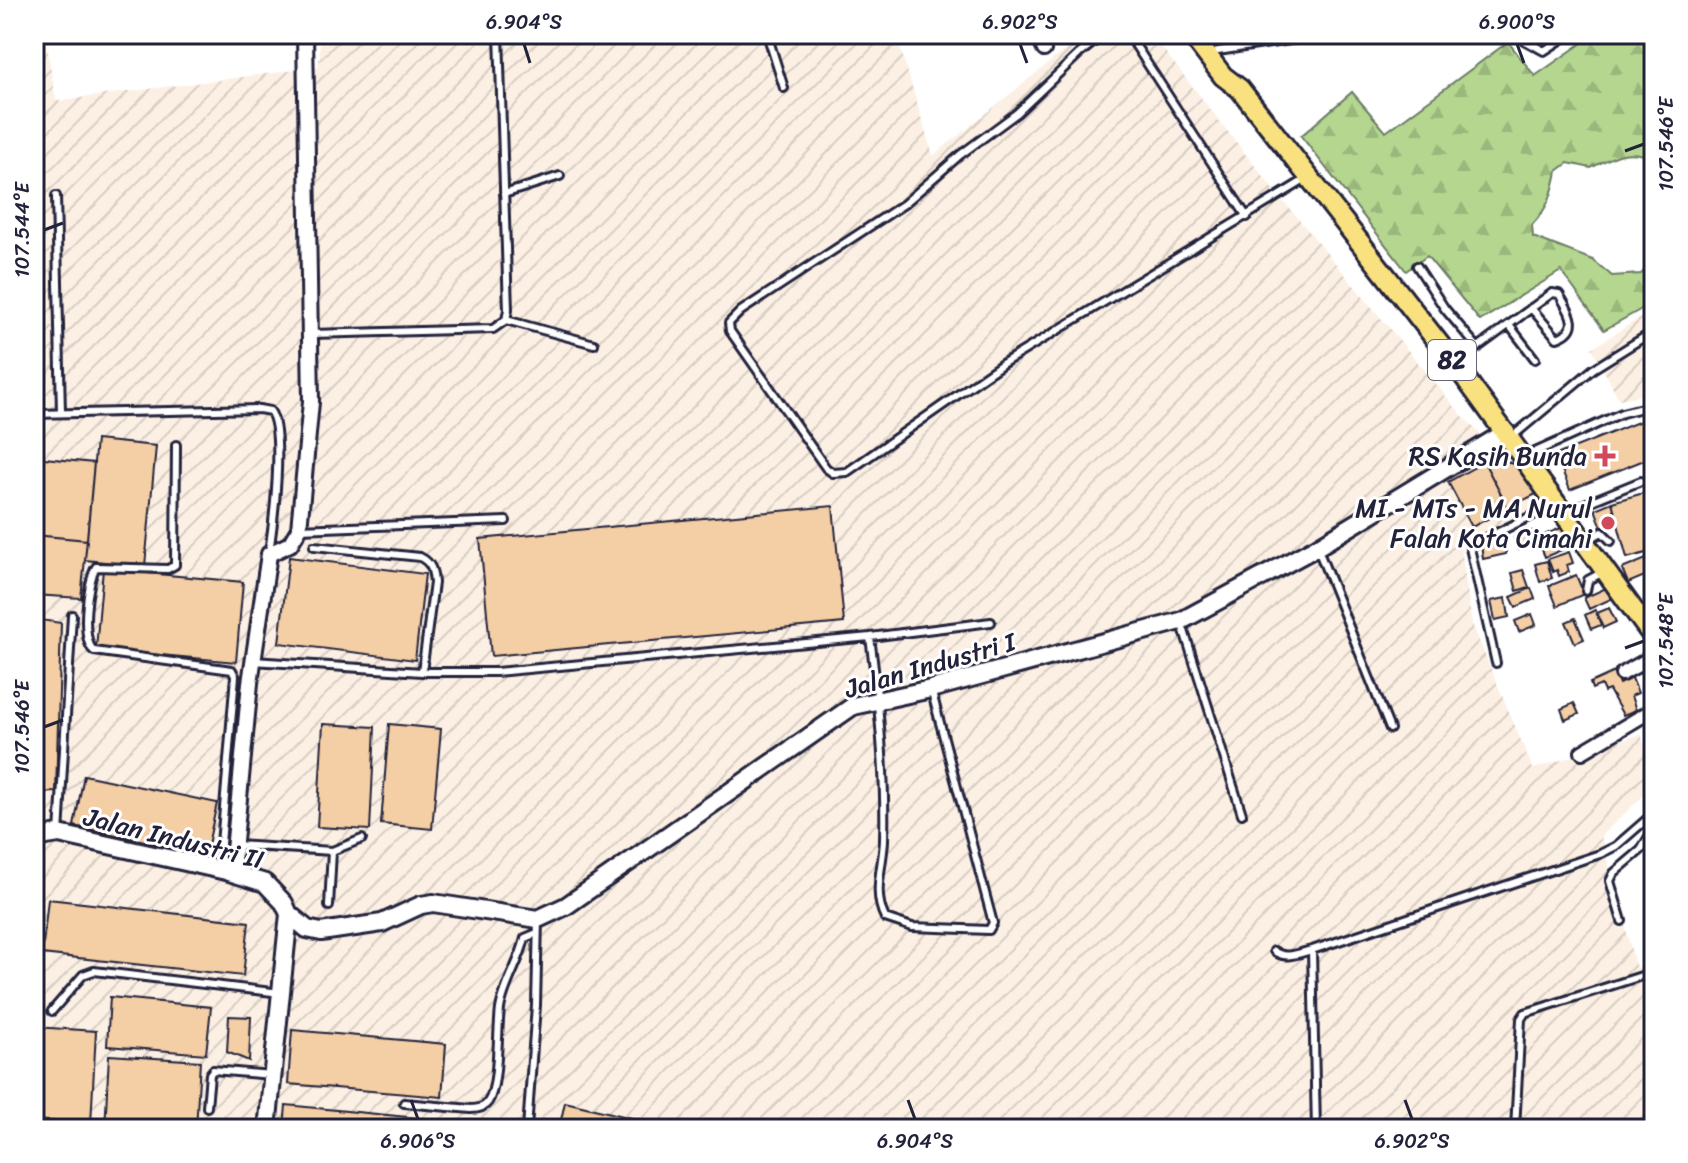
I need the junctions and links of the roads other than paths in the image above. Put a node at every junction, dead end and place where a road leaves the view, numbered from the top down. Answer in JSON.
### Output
{"nodes":[{"id":1,"x":305,"y":34,"type":"edge"},
{"id":2,"x":499,"y":34,"type":"edge"},
{"id":3,"x":767,"y":34,"type":"edge"},
{"id":4,"x":1037,"y":34,"type":"edge"},
{"id":5,"x":1104,"y":34,"type":"edge"},
{"id":6,"x":1128,"y":34,"type":"edge"},
{"id":7,"x":1191,"y":34,"type":"edge"},
{"id":8,"x":1205,"y":34,"type":"edge"},
{"id":9,"x":1331,"y":34,"type":"edge"},
{"id":10,"x":1513,"y":34,"type":"edge"},
{"id":11,"x":1570,"y":34,"type":"edge"},
{"id":12,"x":1044,"y":50,"type":"dead end"},
{"id":13,"x":1218,"y":51,"type":"junction"},
{"id":14,"x":784,"y":88,"type":"dead end"},
{"id":15,"x":1240,"y":89,"type":"junction"},
{"id":16,"x":560,"y":176,"type":"dead end"},
{"id":17,"x":1309,"y":177,"type":"junction"},
{"id":18,"x":504,"y":194,"type":"junction"},
{"id":19,"x":56,"y":196,"type":"dead end"},
{"id":20,"x":1247,"y":217,"type":"junction"},
{"id":21,"x":1417,"y":266,"type":"dead end"},
{"id":22,"x":1531,"y":308,"type":"junction"},
{"id":23,"x":506,"y":320,"type":"junction"},
{"id":24,"x":1509,"y":325,"type":"junction"},
{"id":25,"x":1654,"y":331,"type":"edge"},
{"id":26,"x":310,"y":334,"type":"junction"},
{"id":27,"x":594,"y":344,"type":"dead end"},
{"id":28,"x":1478,"y":348,"type":"junction"},
{"id":29,"x":1535,"y":359,"type":"dead end"},
{"id":30,"x":1455,"y":364,"type":"junction"},
{"id":31,"x":1654,"y":405,"type":"edge"},
{"id":32,"x":61,"y":412,"type":"junction"},
{"id":33,"x":34,"y":414,"type":"edge"},
{"id":34,"x":1508,"y":435,"type":"junction"},
{"id":35,"x":176,"y":445,"type":"dead end"},
{"id":36,"x":1524,"y":457,"type":"junction"},
{"id":37,"x":1641,"y":481,"type":"dead end"},
{"id":38,"x":1560,"y":508,"type":"junction"},
{"id":39,"x":506,"y":521,"type":"dead end"},
{"id":40,"x":299,"y":529,"type":"junction"},
{"id":41,"x":1611,"y":541,"type":"dead end"},
{"id":42,"x":1585,"y":542,"type":"junction"},
{"id":43,"x":314,"y":546,"type":"dead end"},
{"id":44,"x":1317,"y":547,"type":"junction"},
{"id":45,"x":269,"y":554,"type":"junction"},
{"id":46,"x":1606,"y":570,"type":"junction"},
{"id":47,"x":1586,"y":591,"type":"dead end"},
{"id":48,"x":72,"y":615,"type":"dead end"},
{"id":49,"x":1181,"y":621,"type":"junction"},
{"id":50,"x":991,"y":622,"type":"dead end"},
{"id":51,"x":1652,"y":631,"type":"edge"},
{"id":52,"x":870,"y":637,"type":"junction"},
{"id":53,"x":1649,"y":660,"type":"edge"},
{"id":54,"x":253,"y":661,"type":"junction"},
{"id":55,"x":1496,"y":663,"type":"dead end"},
{"id":56,"x":422,"y":672,"type":"junction"},
{"id":57,"x":1622,"y":674,"type":"dead end"},
{"id":58,"x":1654,"y":680,"type":"edge"},
{"id":59,"x":931,"y":689,"type":"junction"},
{"id":60,"x":878,"y":699,"type":"junction"},
{"id":61,"x":1654,"y":709,"type":"edge"},
{"id":62,"x":1390,"y":729,"type":"dead end"},
{"id":63,"x":1582,"y":752,"type":"dead end"},
{"id":64,"x":1654,"y":813,"type":"edge"},
{"id":65,"x":1242,"y":814,"type":"dead end"},
{"id":66,"x":1654,"y":828,"type":"edge"},
{"id":67,"x":59,"y":834,"type":"junction"},
{"id":68,"x":34,"y":838,"type":"edge"},
{"id":69,"x":362,"y":839,"type":"dead end"},
{"id":70,"x":235,"y":845,"type":"junction"},
{"id":71,"x":332,"y":851,"type":"junction"},
{"id":72,"x":229,"y":872,"type":"junction"},
{"id":73,"x":329,"y":906,"type":"dead end"},
{"id":74,"x":289,"y":914,"type":"junction"},
{"id":75,"x":1622,"y":921,"type":"dead end"},
{"id":76,"x":538,"y":926,"type":"junction"},
{"id":77,"x":1312,"y":950,"type":"junction"},
{"id":78,"x":1274,"y":951,"type":"dead end"},
{"id":79,"x":1654,"y":972,"type":"edge"},
{"id":80,"x":281,"y":993,"type":"junction"},
{"id":81,"x":52,"y":1011,"type":"dead end"},
{"id":82,"x":272,"y":1075,"type":"junction"},
{"id":83,"x":404,"y":1103,"type":"dead end"},
{"id":84,"x":207,"y":1107,"type":"dead end"},
{"id":85,"x":267,"y":1129,"type":"edge"},
{"id":86,"x":527,"y":1129,"type":"edge"},
{"id":87,"x":1316,"y":1129,"type":"edge"},
{"id":88,"x":1515,"y":1129,"type":"edge"}],
"edges":[{"from":1,"to":26,"type":"street"},
{"from":2,"to":18,"type":"lane"},
{"from":3,"to":14,"type":"lane"},
{"from":4,"to":12,"type":"street"},
{"from":5,"to":20,"type":"lane"},
{"from":6,"to":20,"type":"lane"},
{"from":7,"to":15,"type":"main road","number":"82"},
{"from":8,"to":13,"type":"main road","number":"82"},
{"from":9,"to":13,"type":"lane"},
{"from":10,"to":11,"type":"lane"},
{"from":13,"to":15,"type":"main road","number":"82"},
{"from":15,"to":17,"type":"main road","number":"82"},
{"from":16,"to":18,"type":"lane"},
{"from":17,"to":20,"type":"lane"},
{"from":17,"to":30,"type":"main road","number":"82"},
{"from":18,"to":23,"type":"lane"},
{"from":19,"to":32,"type":"lane"},
{"from":21,"to":28,"type":"lane"},
{"from":22,"to":22,"type":"lane"},
{"from":22,"to":24,"type":"lane"},
{"from":23,"to":26,"type":"lane"},
{"from":23,"to":27,"type":"lane"},
{"from":24,"to":28,"type":"lane"},
{"from":24,"to":29,"type":"lane"},
{"from":25,"to":34,"type":"lane"},
{"from":26,"to":40,"type":"street"},
{"from":28,"to":30,"type":"lane"},
{"from":30,"to":34,"type":"main road","number":"82"},
{"from":31,"to":36,"type":"lane"},
{"from":32,"to":33,"type":"lane"},
{"from":32,"to":45,"type":"lane"},
{"from":34,"to":36,"type":"main road","number":"82"},
{"from":34,"to":44,"type":"main road","name":"Jalan Industri I"},
{"from":35,"to":72,"type":"lane"},
{"from":36,"to":38,"type":"main road","number":"82"},
{"from":37,"to":38,"type":"lane"},
{"from":38,"to":42,"type":"main road","number":"82"},
{"from":38,"to":55,"type":"lane"},
{"from":39,"to":40,"type":"lane"},
{"from":40,"to":45,"type":"street"},
{"from":41,"to":42,"type":"lane"},
{"from":42,"to":46,"type":"main road","number":"82"},
{"from":43,"to":56,"type":"lane"},
{"from":44,"to":49,"type":"main road","name":"Jalan Industri I"},
{"from":44,"to":62,"type":"lane"},
{"from":45,"to":54,"type":"street"},
{"from":46,"to":47,"type":"lane"},
{"from":46,"to":51,"type":"main road","number":"82"},
{"from":48,"to":67,"type":"lane"},
{"from":49,"to":59,"type":"main road","name":"Jalan Industri I"},
{"from":49,"to":65,"type":"lane"},
{"from":50,"to":52,"type":"lane"},
{"from":52,"to":56,"type":"lane"},
{"from":52,"to":60,"type":"lane"},
{"from":53,"to":57,"type":"street"},
{"from":53,"to":58,"type":"street"},
{"from":54,"to":56,"type":"lane"},
{"from":54,"to":70,"type":"street"},
{"from":59,"to":60,"type":"main road","name":"Jalan Industri I"},
{"from":59,"to":60,"type":"lane"},
{"from":60,"to":76,"type":"main road","name":"Jalan Industri I"},
{"from":61,"to":63,"type":"street"},
{"from":64,"to":77,"type":"lane"},
{"from":66,"to":75,"type":"lane"},
{"from":67,"to":68,"type":"main road","name":"Jalan Industri II"},
{"from":67,"to":72,"type":"main road","name":"Jalan Industri II"},
{"from":69,"to":71,"type":"lane"},
{"from":70,"to":71,"type":"lane"},
{"from":70,"to":72,"type":"street"},
{"from":71,"to":73,"type":"lane"},
{"from":72,"to":74,"type":"main road","name":"Jalan Industri II"},
{"from":74,"to":76,"type":"main road"},
{"from":74,"to":80,"type":"main road"},
{"from":76,"to":83,"type":"lane"},
{"from":76,"to":86,"type":"lane"},
{"from":77,"to":78,"type":"lane"},
{"from":77,"to":87,"type":"lane"},
{"from":79,"to":88,"type":"lane"},
{"from":80,"to":81,"type":"lane"},
{"from":80,"to":82,"type":"main road"},
{"from":82,"to":84,"type":"lane"},
{"from":82,"to":85,"type":"main road"}]}
